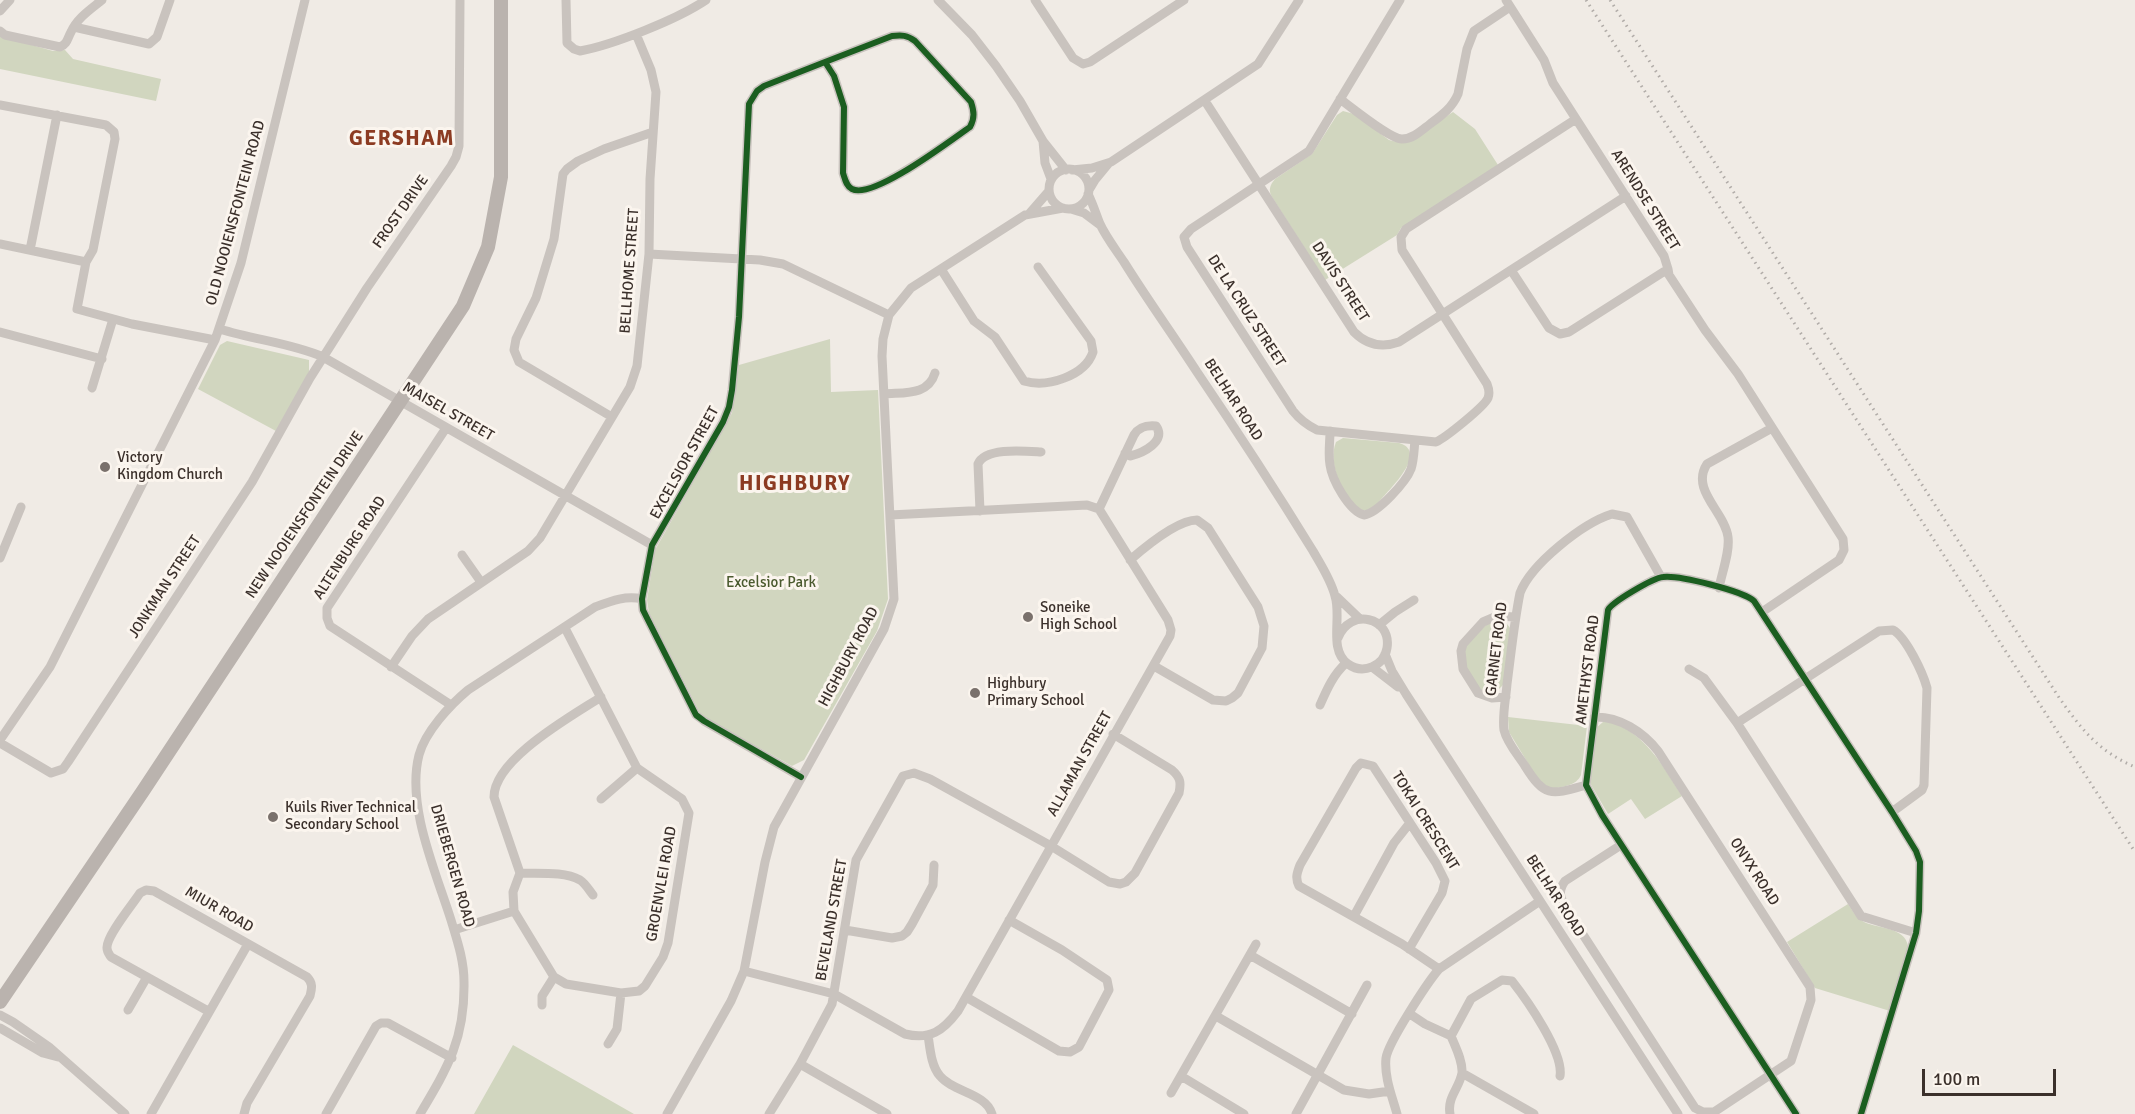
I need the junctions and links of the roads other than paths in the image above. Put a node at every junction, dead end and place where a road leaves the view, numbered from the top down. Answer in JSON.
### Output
{"nodes":[{"id":1,"x":10,"y":0,"type":"edge"},
{"id":2,"x":102,"y":0,"type":"edge"},
{"id":3,"x":170,"y":0,"type":"edge"},
{"id":4,"x":304,"y":0,"type":"edge"},
{"id":5,"x":460,"y":0,"type":"edge"},
{"id":6,"x":501,"y":0,"type":"edge"},
{"id":7,"x":566,"y":0,"type":"edge"},
{"id":8,"x":706,"y":0,"type":"edge"},
{"id":9,"x":938,"y":0,"type":"edge"},
{"id":10,"x":1035,"y":0,"type":"edge"},
{"id":11,"x":1184,"y":0,"type":"edge"},
{"id":12,"x":1287,"y":0,"type":"edge"},
{"id":13,"x":1400,"y":0,"type":"edge"},
{"id":14,"x":1298,"y":3,"type":"edge"},
{"id":15,"x":1508,"y":3,"type":"edge"},
{"id":16,"x":0,"y":11,"type":"edge"},
{"id":17,"x":74,"y":27,"type":"junction"},
{"id":18,"x":0,"y":31,"type":"edge"},
{"id":19,"x":636,"y":33,"type":"junction"},
{"id":20,"x":825,"y":62,"type":"junction"},
{"id":21,"x":1340,"y":99,"type":"junction"},
{"id":22,"x":1204,"y":101,"type":"junction"},
{"id":23,"x":0,"y":105,"type":"edge"},
{"id":24,"x":57,"y":115,"type":"junction"},
{"id":25,"x":1576,"y":119,"type":"junction"},
{"id":26,"x":653,"y":132,"type":"junction"},
{"id":27,"x":1043,"y":141,"type":"junction"},
{"id":28,"x":1111,"y":162,"type":"junction"},
{"id":29,"x":1069,"y":170,"type":"junction"},
{"id":30,"x":1051,"y":179,"type":"junction"},
{"id":31,"x":1259,"y":184,"type":"junction"},
{"id":32,"x":1049,"y":191,"type":"junction"},
{"id":33,"x":1088,"y":192,"type":"junction"},
{"id":34,"x":1626,"y":196,"type":"junction"},
{"id":35,"x":1067,"y":208,"type":"junction"},
{"id":36,"x":1029,"y":214,"type":"junction"},
{"id":37,"x":1101,"y":225,"type":"junction"},
{"id":38,"x":0,"y":244,"type":"edge"},
{"id":39,"x":30,"y":250,"type":"junction"},
{"id":40,"x":649,"y":254,"type":"junction"},
{"id":41,"x":742,"y":259,"type":"junction"},
{"id":42,"x":87,"y":262,"type":"junction"},
{"id":43,"x":1038,"y":267,"type":"dead end"},
{"id":44,"x":941,"y":269,"type":"junction"},
{"id":45,"x":1668,"y":269,"type":"junction"},
{"id":46,"x":1511,"y":270,"type":"junction"},
{"id":47,"x":1443,"y":314,"type":"junction"},
{"id":48,"x":890,"y":315,"type":"junction"},
{"id":49,"x":113,"y":319,"type":"junction"},
{"id":50,"x":220,"y":329,"type":"junction"},
{"id":51,"x":0,"y":332,"type":"edge"},
{"id":52,"x":215,"y":340,"type":"junction"},
{"id":53,"x":324,"y":357,"type":"junction"},
{"id":54,"x":102,"y":359,"type":"junction"},
{"id":55,"x":935,"y":373,"type":"dead end"},
{"id":56,"x":92,"y":388,"type":"dead end"},
{"id":57,"x":884,"y":394,"type":"junction"},
{"id":58,"x":400,"y":402,"type":"junction"},
{"id":59,"x":612,"y":417,"type":"junction"},
{"id":60,"x":446,"y":428,"type":"junction"},
{"id":61,"x":1772,"y":428,"type":"junction"},
{"id":62,"x":1330,"y":431,"type":"junction"},
{"id":63,"x":1415,"y":440,"type":"junction"},
{"id":64,"x":1041,"y":452,"type":"dead end"},
{"id":65,"x":1125,"y":453,"type":"dead end"},
{"id":66,"x":565,"y":496,"type":"junction"},
{"id":67,"x":21,"y":507,"type":"dead end"},
{"id":68,"x":1099,"y":509,"type":"junction"},
{"id":69,"x":980,"y":511,"type":"junction"},
{"id":70,"x":890,"y":515,"type":"junction"},
{"id":71,"x":652,"y":545,"type":"junction"},
{"id":72,"x":2,"y":548,"type":"edge"},
{"id":73,"x":462,"y":555,"type":"dead end"},
{"id":74,"x":0,"y":558,"type":"edge"},
{"id":75,"x":1130,"y":560,"type":"junction"},
{"id":76,"x":1661,"y":577,"type":"junction"},
{"id":77,"x":482,"y":582,"type":"junction"},
{"id":78,"x":1719,"y":588,"type":"junction"},
{"id":79,"x":1335,"y":595,"type":"junction"},
{"id":80,"x":642,"y":598,"type":"junction"},
{"id":81,"x":1414,"y":600,"type":"dead end"},
{"id":82,"x":1762,"y":612,"type":"junction"},
{"id":83,"x":1515,"y":617,"type":"junction"},
{"id":84,"x":1360,"y":619,"type":"junction"},
{"id":85,"x":1379,"y":625,"type":"junction"},
{"id":86,"x":565,"y":628,"type":"junction"},
{"id":87,"x":1338,"y":638,"type":"junction"},
{"id":88,"x":1385,"y":654,"type":"junction"},
{"id":89,"x":1346,"y":663,"type":"junction"},
{"id":90,"x":1154,"y":666,"type":"junction"},
{"id":91,"x":391,"y":667,"type":"junction"},
{"id":92,"x":1372,"y":667,"type":"junction"},
{"id":93,"x":1689,"y":669,"type":"dead end"},
{"id":94,"x":1805,"y":678,"type":"junction"},
{"id":95,"x":1406,"y":694,"type":"junction"},
{"id":96,"x":601,"y":697,"type":"junction"},
{"id":97,"x":1506,"y":697,"type":"junction"},
{"id":98,"x":451,"y":705,"type":"junction"},
{"id":99,"x":1320,"y":705,"type":"dead end"},
{"id":100,"x":1594,"y":717,"type":"junction"},
{"id":101,"x":1737,"y":723,"type":"junction"},
{"id":102,"x":1113,"y":734,"type":"junction"},
{"id":103,"x":0,"y":741,"type":"edge"},
{"id":104,"x":637,"y":768,"type":"junction"},
{"id":105,"x":801,"y":777,"type":"junction"},
{"id":106,"x":1586,"y":785,"type":"junction"},
{"id":107,"x":601,"y":799,"type":"dead end"},
{"id":108,"x":1892,"y":812,"type":"junction"},
{"id":109,"x":1409,"y":824,"type":"junction"},
{"id":110,"x":1621,"y":845,"type":"junction"},
{"id":111,"x":1051,"y":846,"type":"junction"},
{"id":112,"x":934,"y":865,"type":"dead end"},
{"id":113,"x":520,"y":873,"type":"junction"},
{"id":114,"x":593,"y":895,"type":"dead end"},
{"id":115,"x":1540,"y":901,"type":"junction"},
{"id":116,"x":514,"y":911,"type":"junction"},
{"id":117,"x":1354,"y":916,"type":"junction"},
{"id":118,"x":1009,"y":920,"type":"junction"},
{"id":119,"x":454,"y":930,"type":"junction"},
{"id":120,"x":845,"y":930,"type":"junction"},
{"id":121,"x":1916,"y":933,"type":"junction"},
{"id":122,"x":248,"y":944,"type":"junction"},
{"id":123,"x":1256,"y":944,"type":"dead end"},
{"id":124,"x":1409,"y":949,"type":"junction"},
{"id":125,"x":1250,"y":955,"type":"junction"},
{"id":126,"x":1439,"y":969,"type":"junction"},
{"id":127,"x":744,"y":971,"type":"junction"},
{"id":128,"x":554,"y":976,"type":"junction"},
{"id":129,"x":147,"y":977,"type":"junction"},
{"id":130,"x":1367,"y":985,"type":"dead end"},
{"id":131,"x":621,"y":993,"type":"junction"},
{"id":132,"x":834,"y":994,"type":"junction"},
{"id":133,"x":966,"y":997,"type":"junction"},
{"id":134,"x":0,"y":1002,"type":"edge"},
{"id":135,"x":542,"y":1005,"type":"dead end"},
{"id":136,"x":128,"y":1010,"type":"dead end"},
{"id":137,"x":208,"y":1011,"type":"junction"},
{"id":138,"x":1352,"y":1014,"type":"junction"},
{"id":139,"x":1410,"y":1014,"type":"junction"},
{"id":140,"x":0,"y":1015,"type":"edge"},
{"id":141,"x":1216,"y":1016,"type":"junction"},
{"id":142,"x":0,"y":1028,"type":"edge"},
{"id":143,"x":928,"y":1035,"type":"junction"},
{"id":144,"x":1451,"y":1036,"type":"junction"},
{"id":145,"x":608,"y":1044,"type":"dead end"},
{"id":146,"x":60,"y":1058,"type":"junction"},
{"id":147,"x":452,"y":1058,"type":"junction"},
{"id":148,"x":800,"y":1064,"type":"junction"},
{"id":149,"x":1462,"y":1073,"type":"junction"},
{"id":150,"x":1317,"y":1075,"type":"junction"},
{"id":151,"x":1771,"y":1075,"type":"junction"},
{"id":152,"x":1181,"y":1076,"type":"junction"},
{"id":153,"x":1560,"y":1076,"type":"dead end"},
{"id":154,"x":1390,"y":1091,"type":"junction"},
{"id":155,"x":1172,"y":1093,"type":"dead end"},
{"id":156,"x":1863,"y":1113,"type":"edge"},
{"id":157,"x":125,"y":1114,"type":"edge"},
{"id":158,"x":151,"y":1114,"type":"edge"},
{"id":159,"x":244,"y":1114,"type":"edge"},
{"id":160,"x":326,"y":1114,"type":"edge"},
{"id":161,"x":420,"y":1114,"type":"edge"},
{"id":162,"x":667,"y":1114,"type":"edge"},
{"id":163,"x":770,"y":1114,"type":"edge"},
{"id":164,"x":886,"y":1114,"type":"edge"},
{"id":165,"x":992,"y":1114,"type":"edge"},
{"id":166,"x":1244,"y":1114,"type":"edge"},
{"id":167,"x":1296,"y":1114,"type":"edge"},
{"id":168,"x":1396,"y":1114,"type":"edge"},
{"id":169,"x":1450,"y":1114,"type":"edge"},
{"id":170,"x":1534,"y":1114,"type":"edge"},
{"id":171,"x":1678,"y":1114,"type":"edge"},
{"id":172,"x":1796,"y":1114,"type":"edge"}],
"edges":[{"from":1,"to":16,"type":"street"},
{"from":2,"to":17,"type":"street"},
{"from":3,"to":17,"type":"street"},
{"from":4,"to":50,"type":"street","name":"OLD NOOIENSFONTEIN ROAD"},
{"from":5,"to":53,"type":"street","name":"FROST DRIVE"},
{"from":6,"to":58,"type":"street","name":"NEW NOOIENSFONTEIN DRIVE"},
{"from":7,"to":19,"type":"street"},
{"from":8,"to":19,"type":"street"},
{"from":9,"to":27,"type":"street"},
{"from":10,"to":11,"type":"street"},
{"from":12,"to":14,"type":"street"},
{"from":13,"to":21,"type":"street","name":"DE LA CRUZ STREET"},
{"from":14,"to":22,"type":"street"},
{"from":15,"to":21,"type":"street"},
{"from":15,"to":25,"type":"street","name":"ARENDSE STREET"},
{"from":17,"to":18,"type":"street"},
{"from":19,"to":26,"type":"street","name":"BELLHOME STREET"},
{"from":20,"to":20,"type":"street","name":"EXCELSIOR STREET"},
{"from":20,"to":41,"type":"street","name":"EXCELSIOR STREET"},
{"from":21,"to":31,"type":"street","name":"DE LA CRUZ STREET"},
{"from":22,"to":28,"type":"street"},
{"from":22,"to":31,"type":"street","name":"DAVIS STREET"},
{"from":23,"to":24,"type":"street"},
{"from":24,"to":39,"type":"street"},
{"from":24,"to":42,"type":"street"},
{"from":25,"to":34,"type":"street","name":"ARENDSE STREET"},
{"from":25,"to":47,"type":"street"},
{"from":26,"to":40,"type":"street","name":"BELLHOME STREET"},
{"from":26,"to":59,"type":"street"},
{"from":27,"to":29,"type":"street"},
{"from":27,"to":30,"type":"street"},
{"from":28,"to":29,"type":"street"},
{"from":28,"to":33,"type":"street"},
{"from":29,"to":30,"type":"street"},
{"from":29,"to":33,"type":"street"},
{"from":30,"to":32,"type":"street"},
{"from":31,"to":47,"type":"street","name":"DAVIS STREET"},
{"from":31,"to":62,"type":"street","name":"DE LA CRUZ STREET"},
{"from":32,"to":35,"type":"street"},
{"from":32,"to":36,"type":"street","name":"HIGHBURY ROAD"},
{"from":33,"to":35,"type":"street"},
{"from":33,"to":37,"type":"street","name":"BELHAR ROAD"},
{"from":34,"to":45,"type":"street","name":"ARENDSE STREET"},
{"from":34,"to":46,"type":"street","name":"DAVIS STREET"},
{"from":35,"to":36,"type":"street","name":"HIGHBURY ROAD"},
{"from":35,"to":37,"type":"street","name":"BELHAR ROAD"},
{"from":36,"to":44,"type":"street","name":"HIGHBURY ROAD"},
{"from":37,"to":79,"type":"street","name":"BELHAR ROAD"},
{"from":38,"to":39,"type":"street"},
{"from":39,"to":42,"type":"street"},
{"from":40,"to":41,"type":"street"},
{"from":40,"to":59,"type":"street","name":"BELLHOME STREET"},
{"from":41,"to":48,"type":"street"},
{"from":41,"to":71,"type":"street","name":"EXCELSIOR STREET"},
{"from":42,"to":49,"type":"street"},
{"from":43,"to":44,"type":"street"},
{"from":44,"to":48,"type":"street","name":"HIGHBURY ROAD"},
{"from":45,"to":46,"type":"street","name":"ARENDSE STREET"},
{"from":45,"to":61,"type":"street"},
{"from":46,"to":47,"type":"street","name":"DAVIS STREET"},
{"from":47,"to":63,"type":"street","name":"DE LA CRUZ STREET"},
{"from":48,"to":57,"type":"street","name":"HIGHBURY ROAD"},
{"from":49,"to":52,"type":"street"},
{"from":49,"to":54,"type":"street"},
{"from":50,"to":52,"type":"street","name":"OLD NOOIENSFONTEIN ROAD"},
{"from":50,"to":53,"type":"street","name":"MAISEL STREET"},
{"from":51,"to":54,"type":"street"},
{"from":52,"to":103,"type":"street","name":"OLD NOOIENSFONTEIN ROAD"},
{"from":53,"to":58,"type":"street","name":"MAISEL STREET"},
{"from":53,"to":103,"type":"street","name":"JONKMAN STREET"},
{"from":54,"to":56,"type":"street"},
{"from":55,"to":57,"type":"street"},
{"from":57,"to":70,"type":"street","name":"HIGHBURY ROAD"},
{"from":58,"to":60,"type":"street","name":"MAISEL STREET"},
{"from":58,"to":134,"type":"street","name":"NEW NOOIENSFONTEIN DRIVE"},
{"from":59,"to":66,"type":"street","name":"BELLHOME STREET"},
{"from":60,"to":66,"type":"street","name":"MAISEL STREET"},
{"from":60,"to":91,"type":"street","name":"ALTENBURG ROAD"},
{"from":61,"to":78,"type":"street"},
{"from":61,"to":82,"type":"street"},
{"from":62,"to":63,"type":"street","name":"DE LA CRUZ STREET"},
{"from":62,"to":63,"type":"street"},
{"from":64,"to":69,"type":"street"},
{"from":65,"to":68,"type":"street"},
{"from":66,"to":71,"type":"street","name":"MAISEL STREET"},
{"from":66,"to":77,"type":"street","name":"BELLHOME STREET"},
{"from":67,"to":72,"type":"street"},
{"from":68,"to":69,"type":"street"},
{"from":68,"to":75,"type":"street","name":"ALLAMAN STREET"},
{"from":69,"to":70,"type":"street"},
{"from":70,"to":105,"type":"street","name":"HIGHBURY ROAD"},
{"from":71,"to":80,"type":"street","name":"EXCELSIOR STREET"},
{"from":72,"to":74,"type":"street"},
{"from":73,"to":77,"type":"street"},
{"from":75,"to":90,"type":"street","name":"ALLAMAN STREET"},
{"from":75,"to":90,"type":"street"},
{"from":76,"to":78,"type":"street"},
{"from":76,"to":83,"type":"street","name":"GARNET ROAD"},
{"from":76,"to":100,"type":"street","name":"AMETHYST ROAD"},
{"from":77,"to":91,"type":"street","name":"BELLHOME STREET"},
{"from":78,"to":82,"type":"street"},
{"from":79,"to":84,"type":"street","name":"BELHAR ROAD"},
{"from":79,"to":87,"type":"street","name":"BELHAR ROAD"},
{"from":80,"to":86,"type":"street","name":"DRIEBERGEN ROAD"},
{"from":80,"to":105,"type":"street","name":"EXCELSIOR STREET"},
{"from":81,"to":85,"type":"street"},
{"from":82,"to":94,"type":"street"},
{"from":83,"to":97,"type":"street","name":"GARNET ROAD"},
{"from":83,"to":97,"type":"street"},
{"from":84,"to":85,"type":"street"},
{"from":84,"to":87,"type":"street"},
{"from":85,"to":88,"type":"street"},
{"from":86,"to":96,"type":"street","name":"GROENVLEI ROAD"},
{"from":86,"to":98,"type":"street","name":"DRIEBERGEN ROAD"},
{"from":87,"to":89,"type":"street"},
{"from":88,"to":92,"type":"street"},
{"from":88,"to":95,"type":"street","name":"BELHAR ROAD"},
{"from":89,"to":92,"type":"street"},
{"from":89,"to":99,"type":"street"},
{"from":90,"to":102,"type":"street","name":"ALLAMAN STREET"},
{"from":91,"to":98,"type":"street","name":"ALTENBURG ROAD"},
{"from":92,"to":95,"type":"street","name":"BELHAR ROAD"},
{"from":93,"to":101,"type":"street"},
{"from":94,"to":101,"type":"street"},
{"from":94,"to":108,"type":"street"},
{"from":94,"to":108,"type":"street"},
{"from":95,"to":115,"type":"street","name":"BELHAR ROAD"},
{"from":96,"to":104,"type":"street","name":"GROENVLEI ROAD"},
{"from":96,"to":113,"type":"street"},
{"from":97,"to":106,"type":"street","name":"GARNET ROAD"},
{"from":98,"to":119,"type":"street","name":"DRIEBERGEN ROAD"},
{"from":100,"to":106,"type":"street","name":"AMETHYST ROAD"},
{"from":100,"to":151,"type":"street","name":"ONYX ROAD"},
{"from":101,"to":121,"type":"street"},
{"from":102,"to":111,"type":"street","name":"ALLAMAN STREET"},
{"from":102,"to":111,"type":"street"},
{"from":104,"to":107,"type":"street"},
{"from":104,"to":131,"type":"street","name":"GROENVLEI ROAD"},
{"from":105,"to":127,"type":"street","name":"HIGHBURY ROAD"},
{"from":106,"to":110,"type":"street"},
{"from":108,"to":121,"type":"street"},
{"from":109,"to":117,"type":"street"},
{"from":109,"to":117,"type":"street","name":"TOKAI CRESCENT"},
{"from":109,"to":124,"type":"street","name":"TOKAI CRESCENT"},
{"from":110,"to":151,"type":"street"},
{"from":110,"to":151,"type":"street","name":"ONYX ROAD"},
{"from":111,"to":118,"type":"street","name":"ALLAMAN STREET"},
{"from":111,"to":120,"type":"street","name":"BEVELAND STREET"},
{"from":112,"to":120,"type":"street"},
{"from":113,"to":114,"type":"street"},
{"from":113,"to":116,"type":"street"},
{"from":115,"to":126,"type":"street"},
{"from":115,"to":171,"type":"street","name":"BELHAR ROAD"},
{"from":116,"to":119,"type":"street"},
{"from":116,"to":128,"type":"street"},
{"from":117,"to":124,"type":"street","name":"TOKAI CRESCENT"},
{"from":118,"to":133,"type":"street","name":"ALLAMAN STREET"},
{"from":118,"to":133,"type":"street"},
{"from":119,"to":147,"type":"street","name":"DRIEBERGEN ROAD"},
{"from":120,"to":132,"type":"street","name":"BEVELAND STREET"},
{"from":121,"to":156,"type":"street"},
{"from":122,"to":129,"type":"street","name":"MIUR ROAD"},
{"from":122,"to":137,"type":"street"},
{"from":122,"to":159,"type":"street","name":"MIUR ROAD"},
{"from":123,"to":125,"type":"street"},
{"from":124,"to":126,"type":"street","name":"TOKAI CRESCENT"},
{"from":125,"to":138,"type":"street"},
{"from":125,"to":141,"type":"street"},
{"from":126,"to":139,"type":"street"},
{"from":127,"to":132,"type":"street"},
{"from":127,"to":162,"type":"street","name":"HIGHBURY ROAD"},
{"from":128,"to":131,"type":"street"},
{"from":128,"to":135,"type":"street"},
{"from":129,"to":136,"type":"street"},
{"from":129,"to":137,"type":"street","name":"MIUR ROAD"},
{"from":130,"to":138,"type":"street"},
{"from":131,"to":145,"type":"street"},
{"from":132,"to":143,"type":"street"},
{"from":132,"to":148,"type":"street","name":"BEVELAND STREET"},
{"from":133,"to":143,"type":"street","name":"ALLAMAN STREET"},
{"from":137,"to":158,"type":"street"},
{"from":138,"to":150,"type":"street"},
{"from":139,"to":144,"type":"street"},
{"from":139,"to":154,"type":"street"},
{"from":140,"to":146,"type":"street"},
{"from":141,"to":150,"type":"street"},
{"from":141,"to":152,"type":"street"},
{"from":142,"to":146,"type":"street"},
{"from":143,"to":165,"type":"street"},
{"from":144,"to":149,"type":"street"},
{"from":144,"to":153,"type":"street"},
{"from":146,"to":157,"type":"street"},
{"from":147,"to":160,"type":"street"},
{"from":147,"to":161,"type":"street","name":"DRIEBERGEN ROAD"},
{"from":148,"to":163,"type":"street","name":"BEVELAND STREET"},
{"from":148,"to":164,"type":"street"},
{"from":149,"to":169,"type":"street"},
{"from":149,"to":170,"type":"street"},
{"from":150,"to":154,"type":"street"},
{"from":150,"to":167,"type":"street"},
{"from":151,"to":172,"type":"street"},
{"from":152,"to":155,"type":"street"},
{"from":152,"to":166,"type":"street"},
{"from":154,"to":168,"type":"street"}]}
